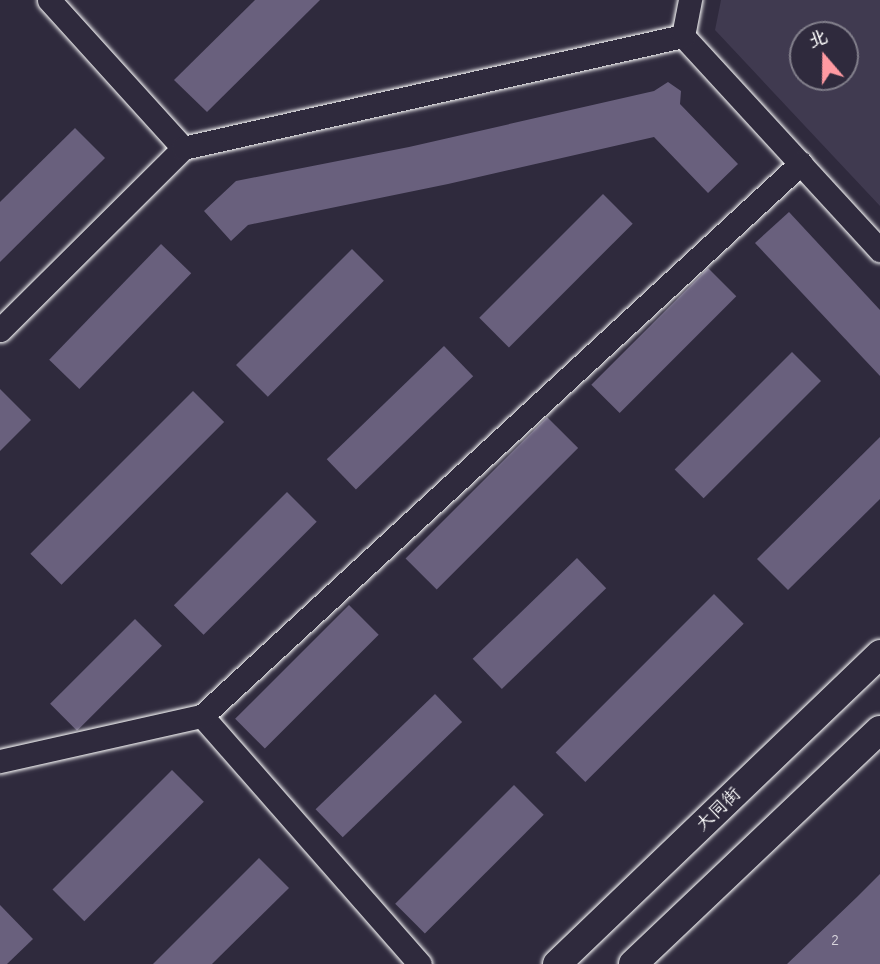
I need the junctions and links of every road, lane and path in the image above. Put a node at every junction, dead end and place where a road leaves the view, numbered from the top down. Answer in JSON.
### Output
{"nodes":[{"id":1,"x":49,"y":0,"type":"edge"},
{"id":2,"x":690,"y":0,"type":"edge"},
{"id":3,"x":682,"y":36,"type":"junction"},
{"id":4,"x":183,"y":148,"type":"junction"},
{"id":5,"x":801,"y":163,"type":"junction"},
{"id":6,"x":880,"y":250,"type":"edge"},
{"id":7,"x":0,"y":330,"type":"edge"},
{"id":8,"x":880,"y":654,"type":"edge"},
{"id":9,"x":202,"y":716,"type":"junction"},
{"id":10,"x":880,"y":730,"type":"edge"},
{"id":11,"x":0,"y":761,"type":"edge"},
{"id":12,"x":420,"y":964,"type":"edge"},
{"id":13,"x":557,"y":964,"type":"edge"},
{"id":14,"x":633,"y":964,"type":"edge"}],
"edges":[{"from":1,"to":4,"type":"street"},
{"from":2,"to":3,"type":"street"},
{"from":3,"to":4,"type":"street"},
{"from":3,"to":5,"type":"street"},
{"from":4,"to":7,"type":"street"},
{"from":5,"to":6,"type":"street"},
{"from":5,"to":9,"type":"street"},
{"from":8,"to":13,"type":"main road","name":"大同街"},
{"from":9,"to":11,"type":"street"},
{"from":9,"to":12,"type":"street"},
{"from":10,"to":14,"type":"main road"}]}
